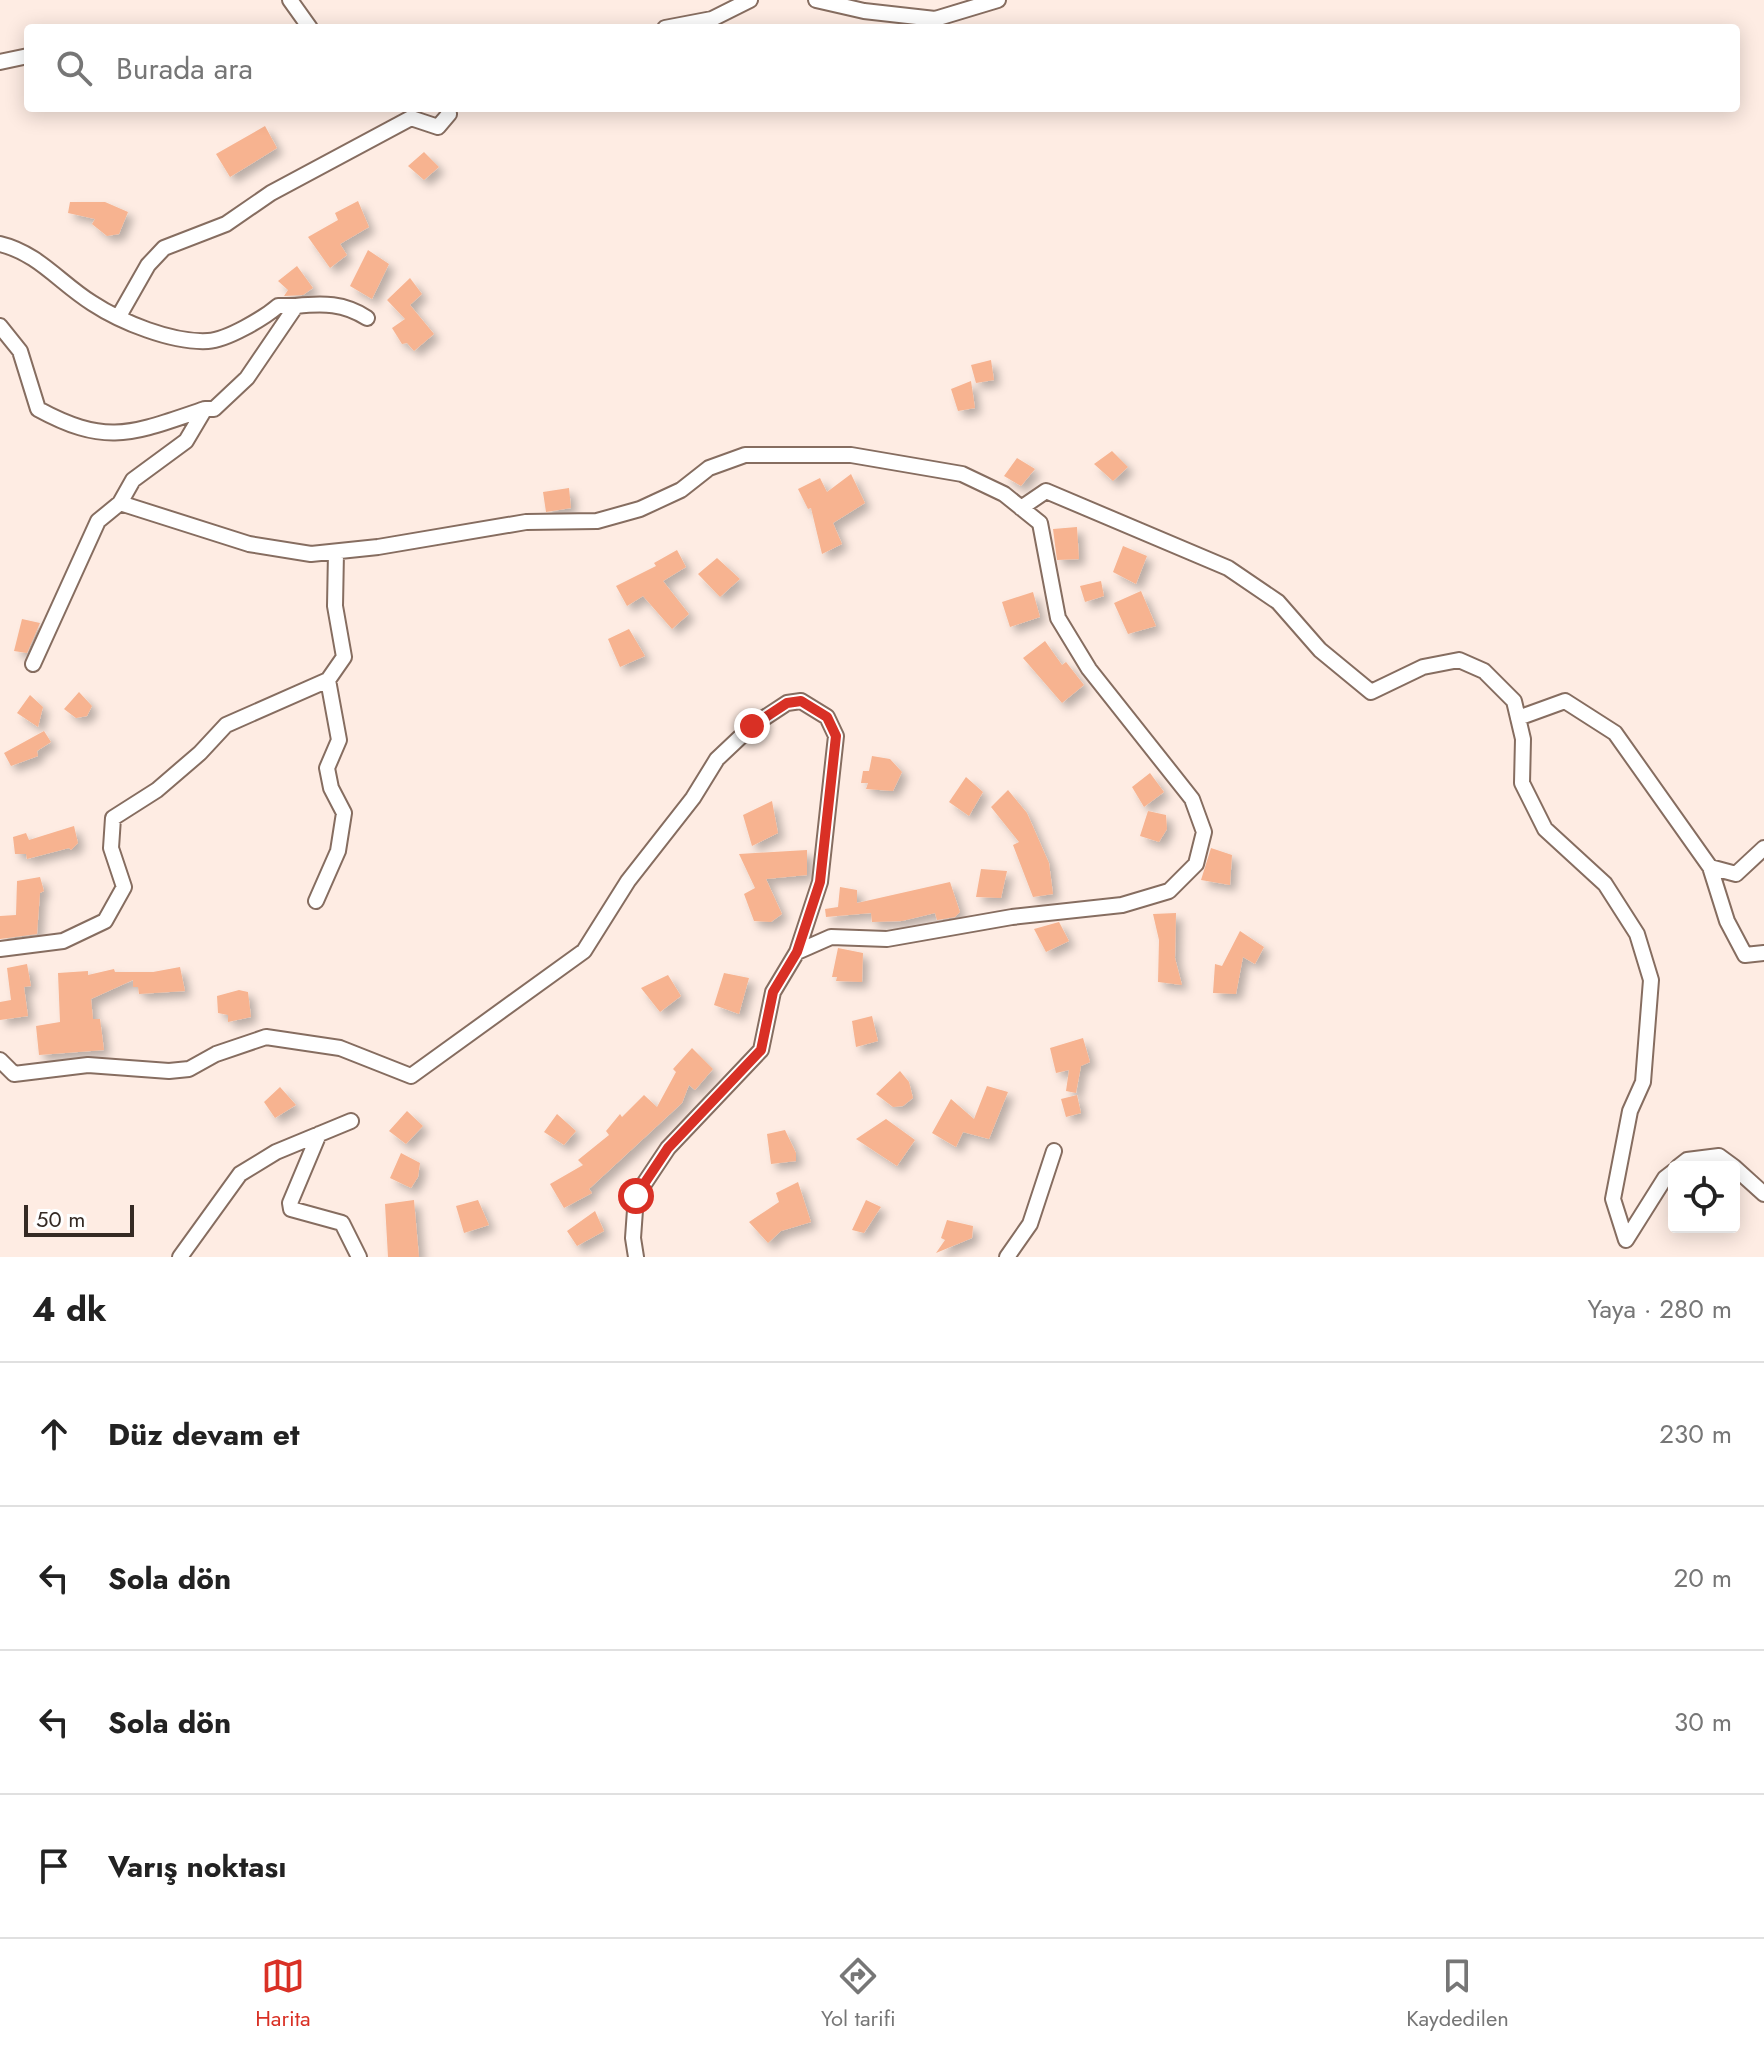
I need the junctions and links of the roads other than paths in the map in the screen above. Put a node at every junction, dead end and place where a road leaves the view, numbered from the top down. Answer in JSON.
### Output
{"nodes":[{"id":1,"x":290,"y":0,"type":"edge"},
{"id":2,"x":750,"y":0,"type":"edge"},
{"id":3,"x":816,"y":0,"type":"edge"},
{"id":4,"x":910,"y":0,"type":"edge"},
{"id":5,"x":998,"y":0,"type":"edge"},
{"id":6,"x":916,"y":17,"type":"junction"},
{"id":7,"x":307,"y":24,"type":"edge"},
{"id":8,"x":686,"y":24,"type":"edge"},
{"id":9,"x":24,"y":57,"type":"edge"},
{"id":10,"x":0,"y":62,"type":"edge"},
{"id":11,"x":448,"y":112,"type":"edge"},
{"id":12,"x":0,"y":244,"type":"edge"},
{"id":13,"x":296,"y":306,"type":"junction"},
{"id":14,"x":119,"y":316,"type":"junction"},
{"id":15,"x":367,"y":318,"type":"dead end"},
{"id":16,"x":0,"y":326,"type":"edge"},
{"id":17,"x":205,"y":409,"type":"junction"},
{"id":18,"x":120,"y":503,"type":"junction"},
{"id":19,"x":1021,"y":508,"type":"junction"},
{"id":20,"x":336,"y":552,"type":"junction"},
{"id":21,"x":33,"y":664,"type":"dead end"},
{"id":22,"x":328,"y":680,"type":"junction"},
{"id":23,"x":1518,"y":718,"type":"junction"},
{"id":24,"x":1764,"y":848,"type":"edge"},
{"id":25,"x":1710,"y":867,"type":"junction"},
{"id":26,"x":316,"y":901,"type":"dead end"},
{"id":27,"x":0,"y":949,"type":"edge"},
{"id":28,"x":797,"y":952,"type":"junction"},
{"id":29,"x":1764,"y":953,"type":"edge"},
{"id":30,"x":0,"y":1060,"type":"edge"},
{"id":31,"x":351,"y":1121,"type":"dead end"},
{"id":32,"x":319,"y":1134,"type":"junction"},
{"id":33,"x":1054,"y":1151,"type":"dead end"},
{"id":34,"x":1686,"y":1161,"type":"edge"},
{"id":35,"x":1726,"y":1161,"type":"edge"},
{"id":36,"x":1740,"y":1172,"type":"edge"},
{"id":37,"x":1668,"y":1176,"type":"edge"},
{"id":38,"x":1764,"y":1194,"type":"edge"},
{"id":39,"x":180,"y":1257,"type":"edge"},
{"id":40,"x":359,"y":1257,"type":"edge"},
{"id":41,"x":636,"y":1257,"type":"edge"},
{"id":42,"x":1007,"y":1257,"type":"edge"}],
"edges":[{"from":1,"to":7,"type":"street"},
{"from":2,"to":8,"type":"street"},
{"from":3,"to":6,"type":"street"},
{"from":4,"to":6,"type":"street"},
{"from":5,"to":6,"type":"street"},
{"from":9,"to":10,"type":"street"},
{"from":11,"to":14,"type":"street"},
{"from":12,"to":14,"type":"street"},
{"from":13,"to":14,"type":"street"},
{"from":13,"to":15,"type":"street"},
{"from":13,"to":17,"type":"street"},
{"from":16,"to":17,"type":"street"},
{"from":17,"to":18,"type":"street"},
{"from":18,"to":20,"type":"street"},
{"from":18,"to":21,"type":"street"},
{"from":19,"to":20,"type":"street"},
{"from":19,"to":23,"type":"street"},
{"from":19,"to":28,"type":"street"},
{"from":20,"to":22,"type":"street"},
{"from":22,"to":26,"type":"street"},
{"from":22,"to":27,"type":"street"},
{"from":23,"to":25,"type":"street"},
{"from":23,"to":37,"type":"street"},
{"from":24,"to":25,"type":"street"},
{"from":25,"to":29,"type":"street"},
{"from":28,"to":30,"type":"street"},
{"from":28,"to":41,"type":"street"},
{"from":31,"to":32,"type":"street"},
{"from":32,"to":39,"type":"street"},
{"from":32,"to":40,"type":"street"},
{"from":33,"to":42,"type":"street"},
{"from":34,"to":35,"type":"street"},
{"from":36,"to":38,"type":"street"}]}
